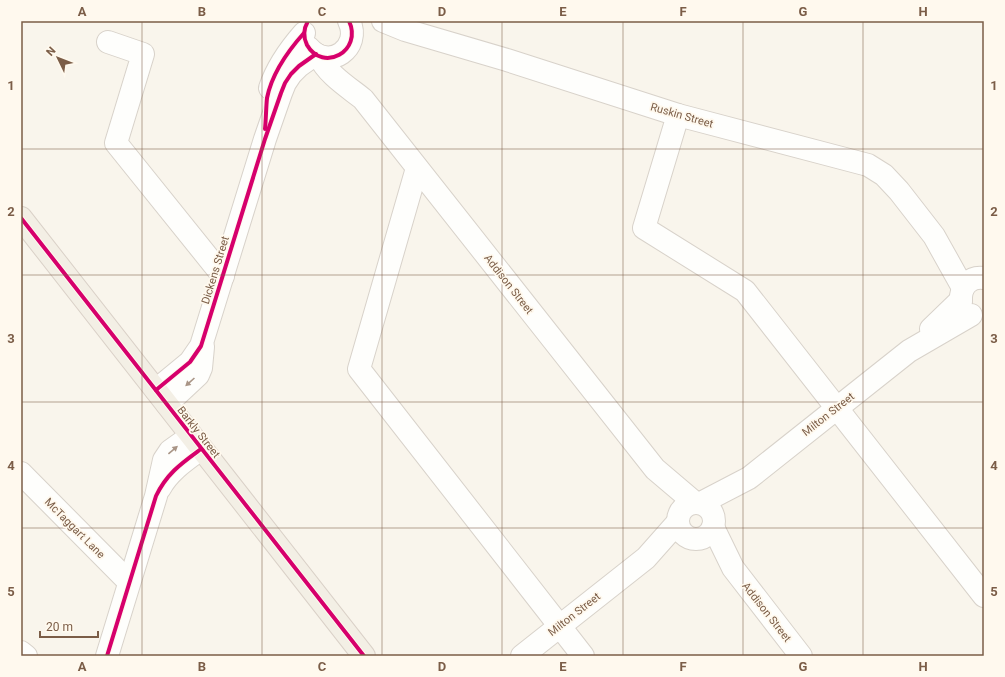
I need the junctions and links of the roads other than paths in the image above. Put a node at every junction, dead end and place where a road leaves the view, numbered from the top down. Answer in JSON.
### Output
{"nodes":[{"id":1,"x":349,"y":21,"type":"edge"},
{"id":2,"x":383,"y":21,"type":"edge"},
{"id":3,"x":305,"y":26,"type":"edge"},
{"id":4,"x":405,"y":30,"type":"junction"},
{"id":5,"x":108,"y":42,"type":"dead end"},
{"id":6,"x":349,"y":45,"type":"junction"},
{"id":7,"x":318,"y":55,"type":"junction"},
{"id":8,"x":363,"y":99,"type":"junction"},
{"id":9,"x":678,"y":115,"type":"junction"},
{"id":10,"x":265,"y":139,"type":"junction"},
{"id":11,"x":417,"y":168,"type":"junction"},
{"id":12,"x":21,"y":218,"type":"edge"},
{"id":13,"x":223,"y":276,"type":"junction"},
{"id":14,"x":976,"y":301,"type":"edge"},
{"id":15,"x":161,"y":397,"type":"junction"},
{"id":16,"x":837,"y":407,"type":"junction"},
{"id":17,"x":196,"y":442,"type":"junction"},
{"id":18,"x":21,"y":474,"type":"edge"},
{"id":19,"x":695,"y":521,"type":"junction"},
{"id":20,"x":129,"y":582,"type":"junction"},
{"id":21,"x":984,"y":596,"type":"edge"},
{"id":22,"x":560,"y":626,"type":"junction"},
{"id":23,"x":21,"y":652,"type":"edge"},
{"id":24,"x":26,"y":656,"type":"edge"},
{"id":25,"x":107,"y":656,"type":"edge"},
{"id":26,"x":364,"y":656,"type":"edge"},
{"id":27,"x":522,"y":656,"type":"edge"},
{"id":28,"x":583,"y":656,"type":"edge"},
{"id":29,"x":802,"y":656,"type":"edge"}],
"edges":[{"from":1,"to":6,"type":"street","name":"Addison Street"},
{"from":2,"to":4,"type":"street","name":"Ruskin Street"},
{"from":3,"to":7,"type":"street","name":"Addison Street"},
{"from":3,"to":10,"type":"street","name":"Dickens Street"},
{"from":4,"to":6,"type":"street","name":"Ruskin Street"},
{"from":4,"to":9,"type":"street","name":"Ruskin Street"},
{"from":5,"to":13,"type":"street"},
{"from":6,"to":7,"type":"street","name":"Ruskin Street"},
{"from":6,"to":8,"type":"street","name":"Addison Street"},
{"from":7,"to":8,"type":"street","name":"Addison Street"},
{"from":7,"to":10,"type":"street","name":"Dickens Street"},
{"from":8,"to":11,"type":"street","name":"Addison Street"},
{"from":9,"to":14,"type":"street","name":"Ruskin Street"},
{"from":9,"to":16,"type":"street"},
{"from":10,"to":13,"type":"street","name":"Dickens Street"},
{"from":11,"to":19,"type":"street","name":"Addison Street"},
{"from":11,"to":22,"type":"street"},
{"from":12,"to":15,"type":"main road","name":"Barkly Street"},
{"from":13,"to":15,"type":"street","name":"Dickens Street"},
{"from":14,"to":16,"type":"street","name":"Milton Street"},
{"from":15,"to":17,"type":"main road","name":"Barkly Street"},
{"from":16,"to":19,"type":"street","name":"Milton Street"},
{"from":16,"to":21,"type":"street"},
{"from":17,"to":20,"type":"street"},
{"from":17,"to":26,"type":"main road","name":"Barkly Street"},
{"from":18,"to":20,"type":"street","name":"McTaggart Lane"},
{"from":19,"to":22,"type":"street","name":"Milton Street"},
{"from":19,"to":29,"type":"street","name":"Addison Street"},
{"from":20,"to":25,"type":"street"},
{"from":22,"to":27,"type":"street","name":"Milton Street"},
{"from":22,"to":28,"type":"street"},
{"from":23,"to":24,"type":"street"}]}
